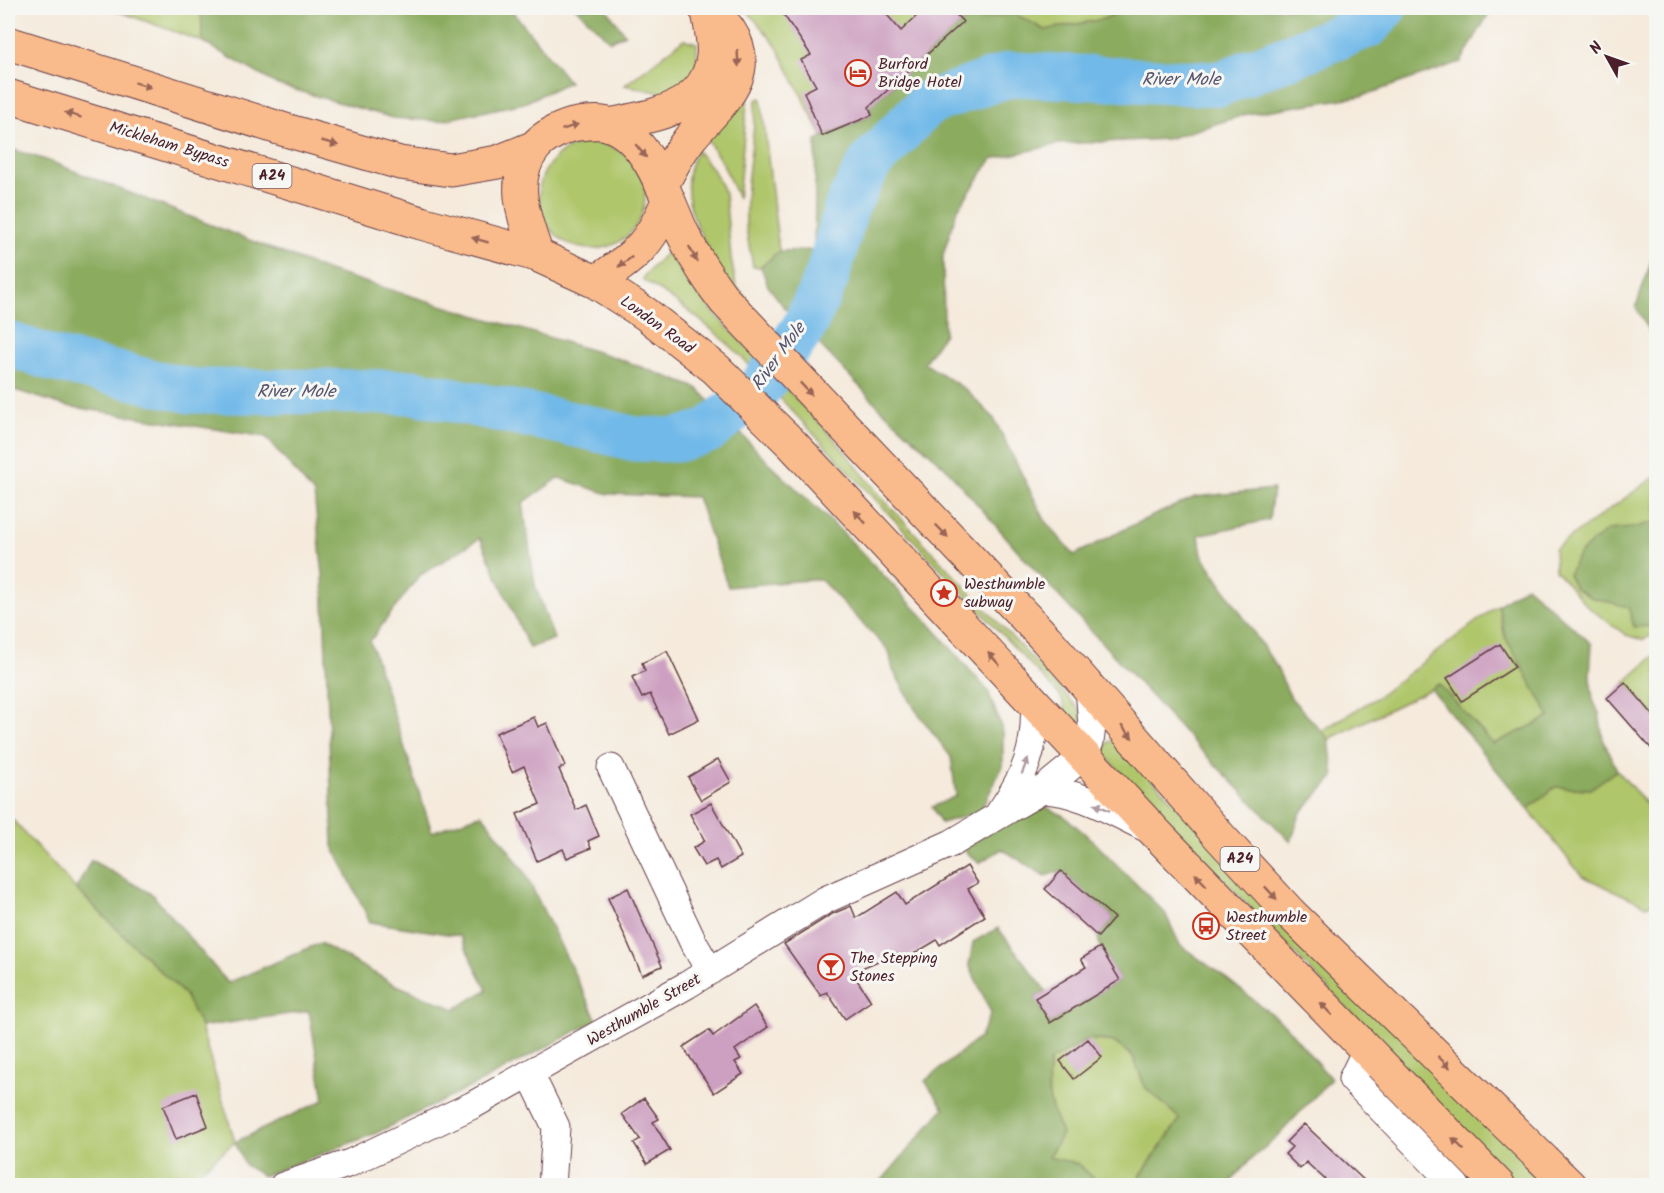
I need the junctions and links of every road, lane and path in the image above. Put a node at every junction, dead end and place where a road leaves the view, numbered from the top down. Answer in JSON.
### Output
{"nodes":[{"id":1,"x":707,"y":9,"type":"edge"},
{"id":2,"x":8,"y":43,"type":"edge"},
{"id":3,"x":8,"y":96,"type":"edge"},
{"id":4,"x":610,"y":125,"type":"junction"},
{"id":5,"x":535,"y":147,"type":"junction"},
{"id":6,"x":665,"y":193,"type":"junction"},
{"id":7,"x":537,"y":255,"type":"junction"},
{"id":8,"x":596,"y":282,"type":"junction"},
{"id":9,"x":1089,"y":688,"type":"junction"},
{"id":10,"x":1034,"y":701,"type":"junction"},
{"id":11,"x":1084,"y":755,"type":"junction"},
{"id":12,"x":611,"y":768,"type":"dead end"},
{"id":13,"x":1042,"y":790,"type":"junction"},
{"id":14,"x":996,"y":817,"type":"junction"},
{"id":15,"x":1155,"y":832,"type":"junction"},
{"id":16,"x":710,"y":972,"type":"junction"},
{"id":17,"x":1366,"y":1050,"type":"junction"},
{"id":18,"x":530,"y":1074,"type":"junction"},
{"id":19,"x":283,"y":1185,"type":"edge"},
{"id":20,"x":552,"y":1185,"type":"edge"},
{"id":21,"x":1456,"y":1185,"type":"edge"},
{"id":22,"x":1499,"y":1185,"type":"edge"},
{"id":23,"x":1570,"y":1185,"type":"edge"}],
"edges":[{"from":1,"to":4,"type":"main road"},
{"from":1,"to":6,"type":"main road","one_way":true},
{"from":2,"to":5,"type":"main road","one_way":true},
{"from":7,"to":3,"type":"main road","name":"Mickleham Bypass","number":"A24","one_way":true},
{"from":5,"to":4,"type":"main road","one_way":true},
{"from":4,"to":6,"type":"main road","one_way":true},
{"from":5,"to":7,"type":"main road"},
{"from":6,"to":8,"type":"main road","one_way":true},
{"from":6,"to":9,"type":"main road","number":"A24","one_way":true},
{"from":7,"to":8,"type":"main road"},
{"from":10,"to":8,"type":"main road","name":"London Road","number":"A24","one_way":true},
{"from":9,"to":11,"type":"street"},
{"from":9,"to":23,"type":"main road","number":"A24","one_way":true},
{"from":10,"to":11,"type":"main road","number":"A24"},
{"from":14,"to":10,"type":"street","name":"Westhumble Street","one_way":true},
{"from":11,"to":13,"type":"street","name":"Westhumble Street"},
{"from":11,"to":15,"type":"main road","number":"A24"},
{"from":12,"to":16,"type":"street"},
{"from":13,"to":14,"type":"street","name":"Westhumble Street"},
{"from":15,"to":13,"type":"street","one_way":true},
{"from":14,"to":16,"type":"street","name":"Westhumble Street"},
{"from":17,"to":15,"type":"main road","number":"A24","one_way":true},
{"from":16,"to":18,"type":"street","name":"Westhumble Street"},
{"from":17,"to":21,"type":"street"},
{"from":22,"to":17,"type":"main road","number":"A24","one_way":true},
{"from":18,"to":19,"type":"street","name":"Westhumble Street"},
{"from":18,"to":20,"type":"street"}]}
